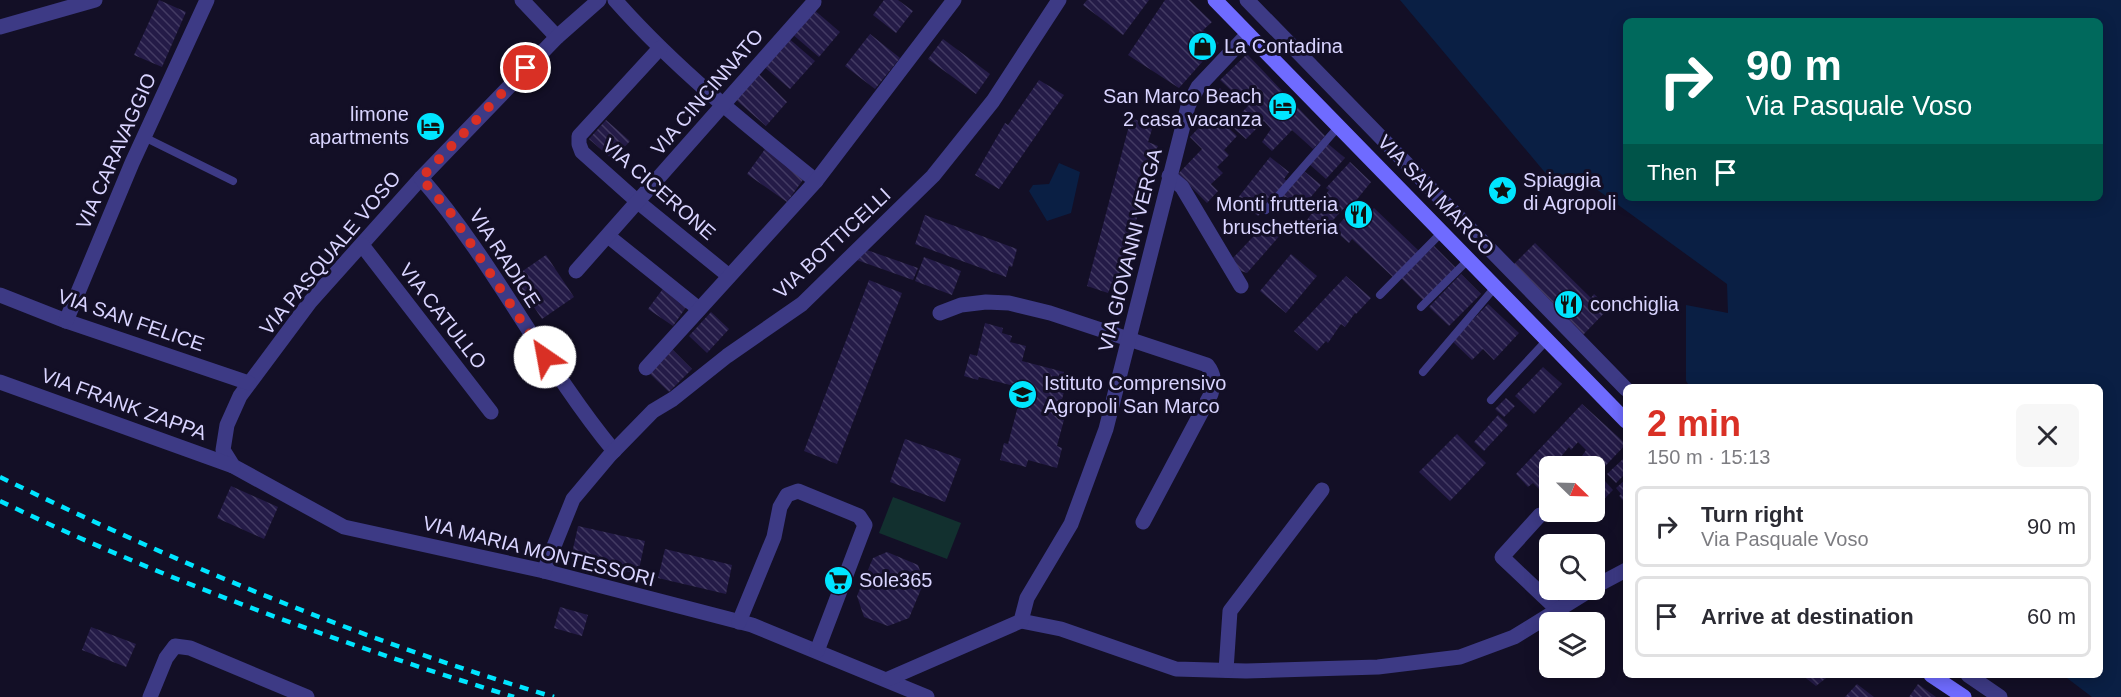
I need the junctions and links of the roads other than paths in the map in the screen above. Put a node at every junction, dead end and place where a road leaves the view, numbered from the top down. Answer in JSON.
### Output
{"nodes":[{"id":1,"x":95,"y":0,"type":"edge"},
{"id":2,"x":207,"y":0,"type":"edge"},
{"id":3,"x":522,"y":0,"type":"edge"},
{"id":4,"x":599,"y":0,"type":"edge"},
{"id":5,"x":615,"y":0,"type":"edge"},
{"id":6,"x":954,"y":0,"type":"edge"},
{"id":7,"x":1059,"y":0,"type":"edge"},
{"id":8,"x":1215,"y":0,"type":"edge"},
{"id":9,"x":1247,"y":0,"type":"edge"},
{"id":10,"x":814,"y":2,"type":"dead end"},
{"id":11,"x":0,"y":27,"type":"edge"},
{"id":12,"x":1248,"y":34,"type":"junction"},
{"id":13,"x":557,"y":37,"type":"junction"},
{"id":14,"x":660,"y":48,"type":"junction"},
{"id":15,"x":723,"y":106,"type":"junction"},
{"id":16,"x":1339,"y":126,"type":"junction"},
{"id":17,"x":144,"y":137,"type":"junction"},
{"id":18,"x":1169,"y":176,"type":"junction"},
{"id":19,"x":421,"y":178,"type":"junction"},
{"id":20,"x":233,"y":181,"type":"dead end"},
{"id":21,"x":816,"y":181,"type":"junction"},
{"id":22,"x":638,"y":202,"type":"junction"},
{"id":23,"x":1266,"y":210,"type":"dead end"},
{"id":24,"x":1442,"y":232,"type":"junction"},
{"id":25,"x":608,"y":236,"type":"junction"},
{"id":26,"x":362,"y":245,"type":"junction"},
{"id":27,"x":1469,"y":259,"type":"junction"},
{"id":28,"x":576,"y":271,"type":"dead end"},
{"id":29,"x":729,"y":276,"type":"junction"},
{"id":30,"x":1241,"y":286,"type":"dead end"},
{"id":31,"x":1496,"y":286,"type":"junction"},
{"id":32,"x":0,"y":295,"type":"edge"},
{"id":33,"x":1380,"y":295,"type":"dead end"},
{"id":34,"x":1421,"y":308,"type":"dead end"},
{"id":35,"x":699,"y":309,"type":"junction"},
{"id":36,"x":940,"y":313,"type":"dead end"},
{"id":37,"x":66,"y":321,"type":"junction"},
{"id":38,"x":1130,"y":340,"type":"junction"},
{"id":39,"x":1547,"y":340,"type":"junction"},
{"id":40,"x":646,"y":368,"type":"dead end"},
{"id":41,"x":1424,"y":372,"type":"dead end"},
{"id":42,"x":0,"y":382,"type":"edge"},
{"id":43,"x":249,"y":383,"type":"junction"},
{"id":44,"x":1623,"y":386,"type":"edge"},
{"id":45,"x":1491,"y":400,"type":"dead end"},
{"id":46,"x":491,"y":412,"type":"dead end"},
{"id":47,"x":1623,"y":418,"type":"edge"},
{"id":48,"x":614,"y":451,"type":"junction"},
{"id":49,"x":233,"y":466,"type":"junction"},
{"id":50,"x":1322,"y":490,"type":"dead end"},
{"id":51,"x":1539,"y":516,"type":"edge"},
{"id":52,"x":1143,"y":522,"type":"dead end"},
{"id":53,"x":544,"y":571,"type":"junction"},
{"id":54,"x":1623,"y":572,"type":"edge"},
{"id":55,"x":1605,"y":581,"type":"edge"},
{"id":56,"x":1574,"y":600,"type":"edge"},
{"id":57,"x":1558,"y":610,"type":"junction"},
{"id":58,"x":1021,"y":621,"type":"junction"},
{"id":59,"x":739,"y":622,"type":"junction"},
{"id":60,"x":817,"y":651,"type":"junction"},
{"id":61,"x":1226,"y":670,"type":"junction"},
{"id":62,"x":1936,"y":678,"type":"edge"},
{"id":63,"x":1972,"y":678,"type":"edge"},
{"id":64,"x":888,"y":679,"type":"junction"},
{"id":65,"x":150,"y":697,"type":"edge"},
{"id":66,"x":307,"y":697,"type":"edge"},
{"id":67,"x":927,"y":697,"type":"edge"},
{"id":68,"x":1964,"y":697,"type":"edge"},
{"id":69,"x":2000,"y":697,"type":"edge"}],
"edges":[{"from":1,"to":11,"type":"street"},
{"from":2,"to":17,"type":"street","name":"VIA CARAVAGGIO"},
{"from":3,"to":13,"type":"street"},
{"from":4,"to":13,"type":"street","name":"VIA PASQUALE VOSO"},
{"from":5,"to":14,"type":"street"},
{"from":6,"to":21,"type":"street"},
{"from":7,"to":48,"type":"street","name":"VIA BOTTICELLI"},
{"from":8,"to":12,"type":"main road","name":"VIA SAN MARCO"},
{"from":9,"to":44,"type":"street"},
{"from":10,"to":15,"type":"street","name":"VIA CINCINNATO"},
{"from":12,"to":16,"type":"main road","name":"VIA SAN MARCO"},
{"from":12,"to":18,"type":"street","name":"VIA GIOVANNI VERGA"},
{"from":13,"to":19,"type":"street","name":"VIA PASQUALE VOSO"},
{"from":14,"to":15,"type":"street"},
{"from":14,"to":22,"type":"street","name":"VIA CICERONE"},
{"from":15,"to":21,"type":"street"},
{"from":15,"to":22,"type":"street","name":"VIA CINCINNATO"},
{"from":16,"to":23,"type":"lane"},
{"from":16,"to":24,"type":"main road","name":"VIA SAN MARCO"},
{"from":17,"to":20,"type":"lane"},
{"from":17,"to":37,"type":"street","name":"VIA CARAVAGGIO"},
{"from":18,"to":30,"type":"street"},
{"from":18,"to":38,"type":"street","name":"VIA GIOVANNI VERGA"},
{"from":19,"to":26,"type":"street","name":"VIA PASQUALE VOSO"},
{"from":19,"to":48,"type":"street","name":"VIA RADICE"},
{"from":21,"to":29,"type":"street"},
{"from":22,"to":25,"type":"street","name":"VIA CINCINNATO"},
{"from":22,"to":29,"type":"street","name":"VIA CICERONE"},
{"from":24,"to":27,"type":"main road","name":"VIA SAN MARCO"},
{"from":24,"to":33,"type":"lane"},
{"from":25,"to":28,"type":"street","name":"VIA CINCINNATO"},
{"from":25,"to":35,"type":"street"},
{"from":26,"to":43,"type":"street","name":"VIA PASQUALE VOSO"},
{"from":26,"to":46,"type":"street","name":"VIA CATULLO"},
{"from":27,"to":31,"type":"main road","name":"VIA SAN MARCO"},
{"from":27,"to":34,"type":"lane"},
{"from":29,"to":35,"type":"street"},
{"from":31,"to":39,"type":"main road","name":"VIA SAN MARCO"},
{"from":31,"to":41,"type":"lane"},
{"from":32,"to":37,"type":"street","name":"VIA SAN FELICE"},
{"from":35,"to":40,"type":"street"},
{"from":36,"to":38,"type":"street"},
{"from":37,"to":43,"type":"street","name":"VIA SAN FELICE"},
{"from":38,"to":52,"type":"street"},
{"from":38,"to":58,"type":"street","name":"VIA GIOVANNI VERGA"},
{"from":39,"to":45,"type":"lane"},
{"from":39,"to":47,"type":"main road","name":"VIA SAN MARCO"},
{"from":42,"to":49,"type":"street","name":"VIA FRANK ZAPPA"},
{"from":43,"to":49,"type":"street"},
{"from":48,"to":53,"type":"street","name":"VIA BOTTICELLI"},
{"from":49,"to":53,"type":"street","name":"VIA MARIA MONTESSORI"},
{"from":50,"to":61,"type":"street"},
{"from":51,"to":57,"type":"street"},
{"from":53,"to":59,"type":"street","name":"VIA MARIA MONTESSORI"},
{"from":54,"to":55,"type":"street"},
{"from":56,"to":57,"type":"street"},
{"from":57,"to":61,"type":"street"},
{"from":58,"to":61,"type":"street"},
{"from":58,"to":64,"type":"street"},
{"from":59,"to":60,"type":"street","name":"VIA MARIA MONTESSORI"},
{"from":59,"to":60,"type":"street"},
{"from":60,"to":64,"type":"street","name":"VIA MARIA MONTESSORI"},
{"from":62,"to":68,"type":"main road"},
{"from":63,"to":69,"type":"street"},
{"from":64,"to":67,"type":"street","name":"VIA MARIA MONTESSORI"},
{"from":65,"to":66,"type":"street"}]}
